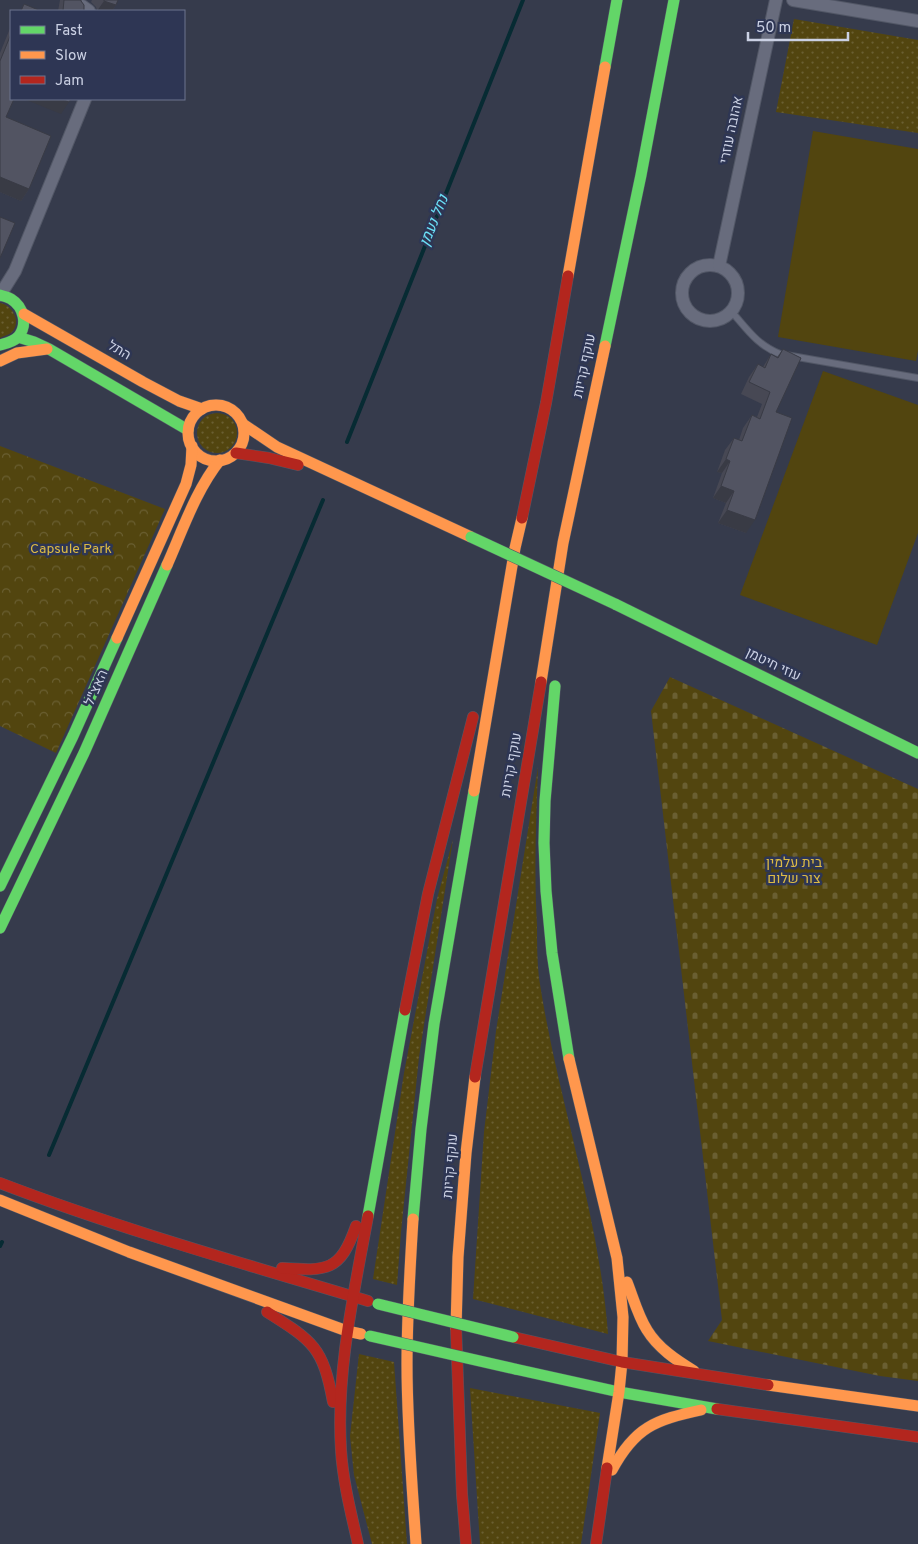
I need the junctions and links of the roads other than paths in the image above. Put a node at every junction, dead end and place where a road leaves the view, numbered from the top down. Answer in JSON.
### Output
{"nodes":[{"id":1,"x":616,"y":0,"type":"edge"},
{"id":2,"x":674,"y":0,"type":"edge"},
{"id":3,"x":776,"y":0,"type":"edge"},
{"id":4,"x":794,"y":0,"type":"edge"},
{"id":5,"x":918,"y":21,"type":"edge"},
{"id":6,"x":85,"y":100,"type":"edge"},
{"id":7,"x":719,"y":266,"type":"junction"},
{"id":8,"x":15,"y":271,"type":"junction"},
{"id":9,"x":0,"y":295,"type":"edge"},
{"id":10,"x":15,"y":301,"type":"junction"},
{"id":11,"x":731,"y":312,"type":"junction"},
{"id":12,"x":24,"y":314,"type":"junction"},
{"id":13,"x":18,"y":337,"type":"junction"},
{"id":14,"x":1,"y":347,"type":"edge"},
{"id":15,"x":49,"y":349,"type":"junction"},
{"id":16,"x":0,"y":361,"type":"edge"},
{"id":17,"x":918,"y":378,"type":"edge"},
{"id":18,"x":202,"y":409,"type":"junction"},
{"id":19,"x":243,"y":424,"type":"junction"},
{"id":20,"x":188,"y":430,"type":"junction"},
{"id":21,"x":192,"y":446,"type":"junction"},
{"id":22,"x":236,"y":453,"type":"junction"},
{"id":23,"x":220,"y":460,"type":"junction"},
{"id":24,"x":351,"y":482,"type":"junction"},
{"id":25,"x":575,"y":486,"type":"junction"},
{"id":26,"x":515,"y":548,"type":"junction"},
{"id":27,"x":559,"y":640,"type":"dead end"},
{"id":28,"x":555,"y":679,"type":"dead end"},
{"id":29,"x":918,"y":753,"type":"edge"},
{"id":30,"x":0,"y":886,"type":"edge"},
{"id":31,"x":0,"y":928,"type":"edge"},
{"id":32,"x":378,"y":1161,"type":"junction"},
{"id":33,"x":0,"y":1182,"type":"edge"},
{"id":34,"x":0,"y":1200,"type":"edge"},
{"id":35,"x":220,"y":1257,"type":"junction"},
{"id":36,"x":617,"y":1258,"type":"junction"},
{"id":37,"x":230,"y":1288,"type":"junction"},
{"id":38,"x":353,"y":1297,"type":"junction"},
{"id":39,"x":347,"y":1330,"type":"junction"},
{"id":40,"x":622,"y":1362,"type":"junction"},
{"id":41,"x":709,"y":1376,"type":"junction"},
{"id":42,"x":619,"y":1392,"type":"junction"},
{"id":43,"x":918,"y":1406,"type":"edge"},
{"id":44,"x":713,"y":1408,"type":"junction"},
{"id":45,"x":918,"y":1437,"type":"edge"},
{"id":46,"x":342,"y":1456,"type":"junction"},
{"id":47,"x":604,"y":1487,"type":"junction"},
{"id":48,"x":358,"y":1544,"type":"edge"},
{"id":49,"x":416,"y":1544,"type":"edge"},
{"id":50,"x":466,"y":1544,"type":"edge"},
{"id":51,"x":596,"y":1544,"type":"edge"}],
"edges":[{"from":1,"to":26,"type":"main road"},
{"from":2,"to":25,"type":"main road","name":"עוקף קריות"},
{"from":3,"to":7,"type":"street","name":"אהובה עוזרי"},
{"from":4,"to":5,"type":"street"},
{"from":6,"to":8,"type":"street"},
{"from":7,"to":11,"type":"street"},
{"from":7,"to":11,"type":"street"},
{"from":8,"to":9,"type":"street"},
{"from":8,"to":10,"type":"street"},
{"from":9,"to":10,"type":"main road"},
{"from":10,"to":12,"type":"main road"},
{"from":11,"to":17,"type":"lane"},
{"from":12,"to":13,"type":"main road"},
{"from":12,"to":18,"type":"main road","name":"התל"},
{"from":13,"to":14,"type":"main road"},
{"from":13,"to":15,"type":"main road"},
{"from":15,"to":16,"type":"main road"},
{"from":15,"to":20,"type":"main road"},
{"from":18,"to":19,"type":"main road"},
{"from":18,"to":20,"type":"main road"},
{"from":19,"to":22,"type":"main road"},
{"from":19,"to":24,"type":"main road"},
{"from":20,"to":21,"type":"main road"},
{"from":21,"to":23,"type":"main road"},
{"from":21,"to":30,"type":"main road","name":"האצ\"ל"},
{"from":22,"to":23,"type":"main road"},
{"from":22,"to":24,"type":"main road"},
{"from":23,"to":31,"type":"main road","name":"האצ\"ל"},
{"from":24,"to":29,"type":"main road","name":"עוזי חיטמן","bridge":true},
{"from":25,"to":27,"type":"main road"},
{"from":25,"to":50,"type":"main road","name":"עוקף קריות"},
{"from":26,"to":32,"type":"main road"},
{"from":26,"to":49,"type":"main road"},
{"from":28,"to":36,"type":"main road"},
{"from":32,"to":35,"type":"main road"},
{"from":32,"to":38,"type":"main road"},
{"from":33,"to":35,"type":"main road"},
{"from":34,"to":37,"type":"main road"},
{"from":35,"to":38,"type":"main road"},
{"from":36,"to":40,"type":"main road"},
{"from":36,"to":41,"type":"main road"},
{"from":37,"to":39,"type":"main road"},
{"from":37,"to":46,"type":"main road"},
{"from":38,"to":39,"type":"main road"},
{"from":38,"to":40,"type":"main road","bridge":true},
{"from":39,"to":42,"type":"main road","bridge":true},
{"from":39,"to":46,"type":"main road"},
{"from":40,"to":41,"type":"main road"},
{"from":40,"to":42,"type":"main road"},
{"from":41,"to":43,"type":"main road"},
{"from":42,"to":44,"type":"main road"},
{"from":42,"to":47,"type":"main road"},
{"from":44,"to":45,"type":"main road"},
{"from":44,"to":47,"type":"main road"},
{"from":46,"to":48,"type":"main road"},
{"from":47,"to":51,"type":"main road"}]}
